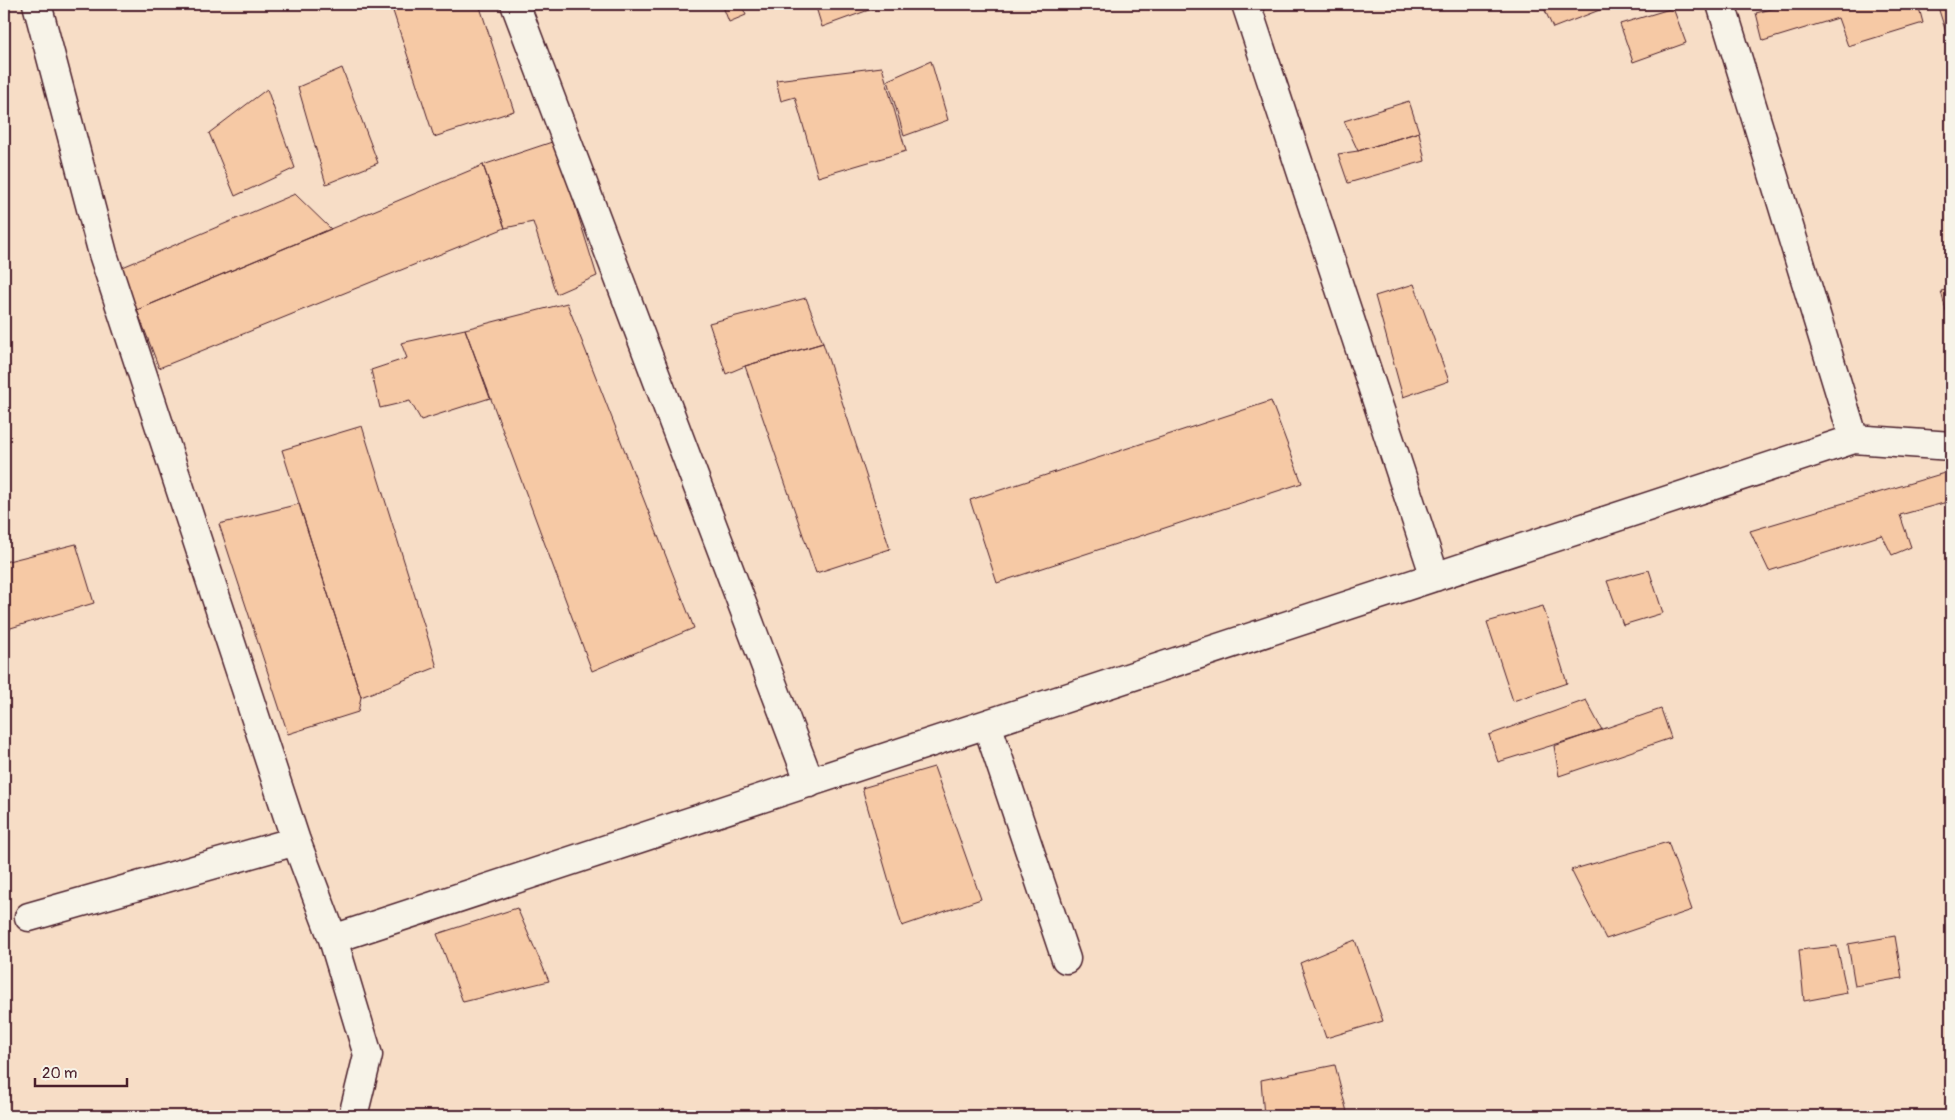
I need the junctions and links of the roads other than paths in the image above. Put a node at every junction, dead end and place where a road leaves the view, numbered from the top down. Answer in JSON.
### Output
{"nodes":[{"id":1,"x":37,"y":4,"type":"edge"},
{"id":2,"x":515,"y":4,"type":"edge"},
{"id":3,"x":1246,"y":4,"type":"edge"},
{"id":4,"x":1721,"y":4,"type":"edge"},
{"id":5,"x":1854,"y":439,"type":"junction"},
{"id":6,"x":1951,"y":446,"type":"edge"},
{"id":7,"x":1435,"y":577,"type":"junction"},
{"id":8,"x":987,"y":724,"type":"junction"},
{"id":9,"x":810,"y":783,"type":"junction"},
{"id":10,"x":296,"y":842,"type":"junction"},
{"id":11,"x":29,"y":917,"type":"dead end"},
{"id":12,"x":333,"y":939,"type":"junction"},
{"id":13,"x":1066,"y":959,"type":"dead end"},
{"id":14,"x":353,"y":1116,"type":"edge"}],
"edges":[{"from":1,"to":10,"type":"street"},
{"from":2,"to":9,"type":"street"},
{"from":3,"to":7,"type":"street"},
{"from":4,"to":5,"type":"street"},
{"from":5,"to":6,"type":"street"},
{"from":5,"to":7,"type":"street"},
{"from":7,"to":8,"type":"street"},
{"from":8,"to":9,"type":"street"},
{"from":8,"to":13,"type":"street"},
{"from":9,"to":12,"type":"street"},
{"from":10,"to":11,"type":"street"},
{"from":10,"to":12,"type":"street"},
{"from":12,"to":14,"type":"street"}]}
